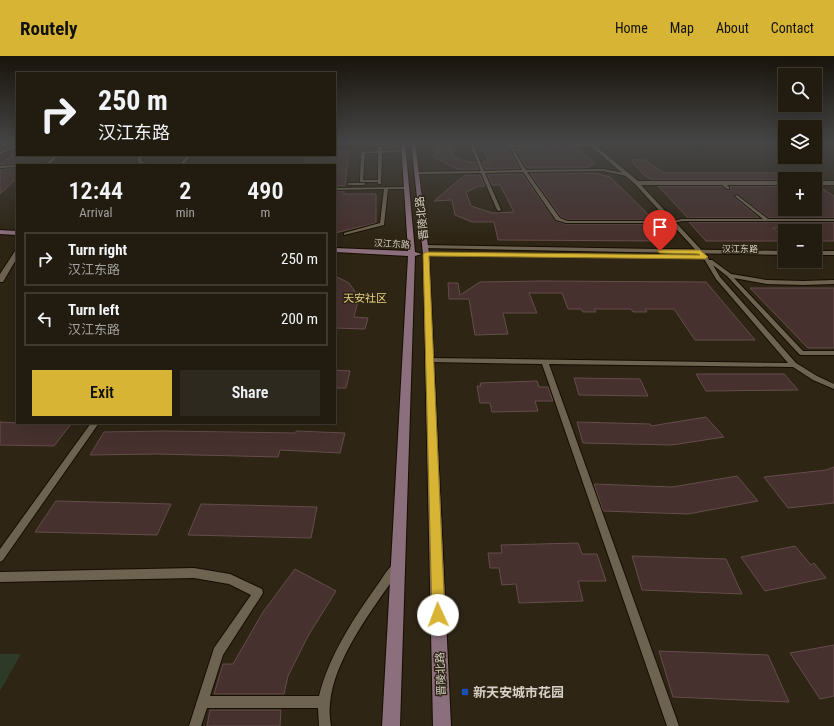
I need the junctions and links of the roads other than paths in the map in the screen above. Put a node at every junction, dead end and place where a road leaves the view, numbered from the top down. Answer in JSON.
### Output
{"nodes":[{"id":1,"x":362,"y":173,"type":"edge"},
{"id":2,"x":380,"y":173,"type":"edge"},
{"id":3,"x":406,"y":173,"type":"edge"},
{"id":4,"x":441,"y":173,"type":"edge"},
{"id":5,"x":484,"y":173,"type":"edge"},
{"id":6,"x":526,"y":173,"type":"edge"},
{"id":7,"x":619,"y":173,"type":"edge"},
{"id":8,"x":417,"y":174,"type":"joint"},
{"id":9,"x":627,"y":175,"type":"joint"},
{"id":10,"x":380,"y":181,"type":"junction"},
{"id":11,"x":721,"y":182,"type":"junction"},
{"id":12,"x":637,"y":183,"type":"junction"},
{"id":13,"x":778,"y":183,"type":"edge"},
{"id":14,"x":822,"y":183,"type":"edge"},
{"id":15,"x":834,"y":183,"type":"edge"},
{"id":16,"x":349,"y":184,"type":"dead end"},
{"id":17,"x":386,"y":188,"type":"junction"},
{"id":18,"x":407,"y":188,"type":"junction"},
{"id":19,"x":728,"y":188,"type":"dead end"},
{"id":20,"x":336,"y":189,"type":"edge"},
{"id":21,"x":737,"y":196,"type":"dead end"},
{"id":22,"x":499,"y":210,"type":"dead end"},
{"id":23,"x":767,"y":220,"type":"junction"},
{"id":24,"x":834,"y":220,"type":"edge"},
{"id":25,"x":673,"y":222,"type":"junction"},
{"id":26,"x":0,"y":228,"type":"edge"},
{"id":27,"x":16,"y":229,"type":"edge"},
{"id":28,"x":0,"y":232,"type":"edge"},
{"id":29,"x":16,"y":233,"type":"edge"},
{"id":30,"x":346,"y":234,"type":"dead end"},
{"id":31,"x":336,"y":244,"type":"edge"},
{"id":32,"x":336,"y":250,"type":"edge"},
{"id":33,"x":412,"y":250,"type":"junction"},
{"id":34,"x":426,"y":251,"type":"junction"},
{"id":35,"x":778,"y":253,"type":"edge"},
{"id":36,"x":822,"y":253,"type":"edge"},
{"id":37,"x":834,"y":253,"type":"edge"},
{"id":38,"x":16,"y":254,"type":"edge"},
{"id":39,"x":703,"y":255,"type":"junction"},
{"id":40,"x":778,"y":258,"type":"edge"},
{"id":41,"x":822,"y":258,"type":"edge"},
{"id":42,"x":834,"y":258,"type":"edge"},
{"id":43,"x":729,"y":275,"type":"junction"},
{"id":44,"x":0,"y":280,"type":"edge"},
{"id":45,"x":834,"y":282,"type":"edge"},
{"id":46,"x":834,"y":352,"type":"edge"},
{"id":47,"x":430,"y":360,"type":"junction"},
{"id":48,"x":546,"y":363,"type":"junction"},
{"id":49,"x":794,"y":365,"type":"junction"},
{"id":50,"x":834,"y":387,"type":"edge"},
{"id":51,"x":94,"y":424,"type":"edge"},
{"id":52,"x":0,"y":557,"type":"edge"},
{"id":53,"x":398,"y":564,"type":"junction"},
{"id":54,"x":0,"y":577,"type":"edge"},
{"id":55,"x":202,"y":702,"type":"junction"},
{"id":56,"x":324,"y":702,"type":"junction"},
{"id":57,"x":195,"y":726,"type":"edge"},
{"id":58,"x":324,"y":726,"type":"edge"},
{"id":59,"x":391,"y":726,"type":"edge"},
{"id":60,"x":442,"y":726,"type":"edge"},
{"id":61,"x":673,"y":726,"type":"edge"}],
"edges":[{"from":1,"to":10,"type":"lane"},
{"from":2,"to":10,"type":"lane"},
{"from":3,"to":18,"type":"main road","name":"晋陵北路"},
{"from":4,"to":8,"type":"lane"},
{"from":5,"to":22,"type":"lane"},
{"from":6,"to":25,"type":"lane"},
{"from":7,"to":9,"type":"lane"},
{"from":8,"to":34,"type":"main road","name":"晋陵北路"},
{"from":9,"to":12,"type":"street"},
{"from":10,"to":16,"type":"lane"},
{"from":11,"to":12,"type":"street"},
{"from":11,"to":13,"type":"street"},
{"from":11,"to":19,"type":"lane"},
{"from":12,"to":25,"type":"street"},
{"from":14,"to":15,"type":"street"},
{"from":17,"to":18,"type":"lane"},
{"from":17,"to":20,"type":"lane"},
{"from":17,"to":30,"type":"lane"},
{"from":18,"to":33,"type":"main road","name":"晋陵北路"},
{"from":21,"to":23,"type":"lane"},
{"from":23,"to":24,"type":"lane"},
{"from":23,"to":25,"type":"lane"},
{"from":25,"to":39,"type":"street"},
{"from":26,"to":27,"type":"main road"},
{"from":28,"to":29,"type":"main road"},
{"from":31,"to":33,"type":"main road","name":"汉江东路"},
{"from":32,"to":33,"type":"main road","name":"汉江东路"},
{"from":33,"to":34,"type":"main road","name":"汉江东路"},
{"from":33,"to":53,"type":"main road","name":"晋陵北路"},
{"from":34,"to":39,"type":"street","name":"汉江东路"},
{"from":34,"to":47,"type":"main road","name":"晋陵北路"},
{"from":35,"to":39,"type":"street","name":"汉江东路"},
{"from":36,"to":37,"type":"street"},
{"from":38,"to":44,"type":"street"},
{"from":39,"to":40,"type":"street","name":"汉江东路"},
{"from":39,"to":43,"type":"lane"},
{"from":39,"to":49,"type":"lane"},
{"from":41,"to":42,"type":"street"},
{"from":43,"to":45,"type":"lane"},
{"from":43,"to":46,"type":"lane"},
{"from":47,"to":48,"type":"lane"},
{"from":47,"to":60,"type":"main road","name":"晋陵北路"},
{"from":48,"to":49,"type":"lane"},
{"from":48,"to":61,"type":"lane"},
{"from":49,"to":50,"type":"lane"},
{"from":51,"to":52,"type":"lane"},
{"from":53,"to":56,"type":"lane"},
{"from":53,"to":59,"type":"main road","name":"晋陵北路"},
{"from":54,"to":55,"type":"lane"},
{"from":55,"to":56,"type":"lane"},
{"from":55,"to":57,"type":"lane"},
{"from":56,"to":58,"type":"lane"}]}
